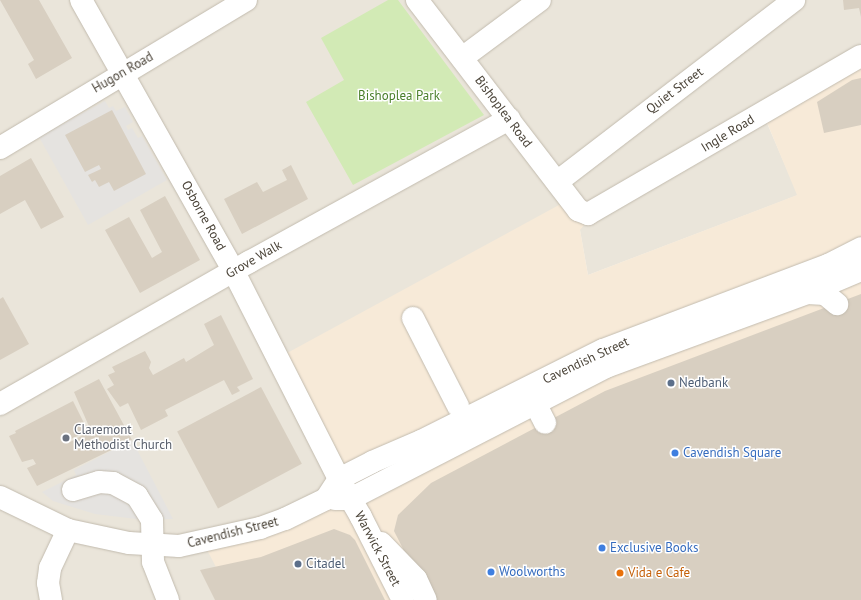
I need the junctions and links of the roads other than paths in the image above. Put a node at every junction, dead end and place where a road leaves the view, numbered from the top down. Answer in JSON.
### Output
{"nodes":[{"id":1,"x":81,"y":0,"type":"edge"},
{"id":2,"x":246,"y":0,"type":"edge"},
{"id":3,"x":417,"y":0,"type":"edge"},
{"id":4,"x":540,"y":0,"type":"edge"},
{"id":5,"x":794,"y":0,"type":"edge"},
{"id":6,"x":861,"y":56,"type":"edge"},
{"id":7,"x":462,"y":58,"type":"junction"},
{"id":8,"x":122,"y":73,"type":"junction"},
{"id":9,"x":509,"y":119,"type":"junction"},
{"id":10,"x":0,"y":148,"type":"edge"},
{"id":11,"x":557,"y":182,"type":"junction"},
{"id":12,"x":594,"y":213,"type":"joint"},
{"id":13,"x":861,"y":248,"type":"edge"},
{"id":14,"x":861,"y":270,"type":"edge"},
{"id":15,"x":234,"y":272,"type":"junction"},
{"id":16,"x":807,"y":293,"type":"junction"},
{"id":17,"x":837,"y":304,"type":"dead end"},
{"id":18,"x":413,"y":318,"type":"dead end"},
{"id":19,"x":535,"y":403,"type":"junction"},
{"id":20,"x":0,"y":404,"type":"edge"},
{"id":21,"x":458,"y":406,"type":"dead end"},
{"id":22,"x":545,"y":423,"type":"dead end"},
{"id":23,"x":339,"y":479,"type":"junction"},
{"id":24,"x":73,"y":490,"type":"dead end"},
{"id":25,"x":0,"y":497,"type":"edge"},
{"id":26,"x":326,"y":499,"type":"junction"},
{"id":27,"x":350,"y":499,"type":"junction"},
{"id":28,"x":68,"y":530,"type":"junction"},
{"id":29,"x":370,"y":535,"type":"junction"},
{"id":30,"x":153,"y":545,"type":"junction"},
{"id":31,"x":51,"y":600,"type":"edge"},
{"id":32,"x":168,"y":600,"type":"edge"},
{"id":33,"x":403,"y":600,"type":"edge"},
{"id":34,"x":426,"y":600,"type":"edge"}],
"edges":[{"from":1,"to":8,"type":"street","name":"Osborne Road"},
{"from":2,"to":8,"type":"street","name":"Hugon Road"},
{"from":3,"to":7,"type":"street","name":"Bishoplea Road"},
{"from":4,"to":7,"type":"street"},
{"from":5,"to":11,"type":"street","name":"Quiet Street"},
{"from":6,"to":12,"type":"street","name":"Ingle Road"},
{"from":7,"to":9,"type":"street","name":"Bishoplea Road"},
{"from":8,"to":10,"type":"street","name":"Hugon Road"},
{"from":8,"to":15,"type":"street","name":"Osborne Road"},
{"from":9,"to":11,"type":"street","name":"Bishoplea Road"},
{"from":9,"to":15,"type":"street","name":"Grove Walk"},
{"from":11,"to":12,"type":"street","name":"Bishoplea Road"},
{"from":13,"to":23,"type":"street","name":"Cavendish Street"},
{"from":14,"to":16,"type":"street","name":"Cavendish Street"},
{"from":15,"to":20,"type":"street","name":"Grove Walk"},
{"from":15,"to":23,"type":"street","name":"Osborne Road"},
{"from":16,"to":17,"type":"street"},
{"from":16,"to":19,"type":"street","name":"Cavendish Street"},
{"from":18,"to":21,"type":"street"},
{"from":19,"to":22,"type":"street"},
{"from":19,"to":27,"type":"street","name":"Cavendish Street"},
{"from":23,"to":26,"type":"street"},
{"from":23,"to":27,"type":"street","name":"Warwick Street"},
{"from":24,"to":30,"type":"street"},
{"from":25,"to":28,"type":"street","name":"Cavendish Street"},
{"from":26,"to":27,"type":"street","name":"Cavendish Street"},
{"from":26,"to":30,"type":"street","name":"Cavendish Street"},
{"from":27,"to":29,"type":"street","name":"Warwick Street"},
{"from":28,"to":30,"type":"street","name":"Cavendish Street"},
{"from":28,"to":31,"type":"street"},
{"from":29,"to":33,"type":"street","name":"Warwick Street"},
{"from":29,"to":34,"type":"street"},
{"from":30,"to":32,"type":"street"}]}
